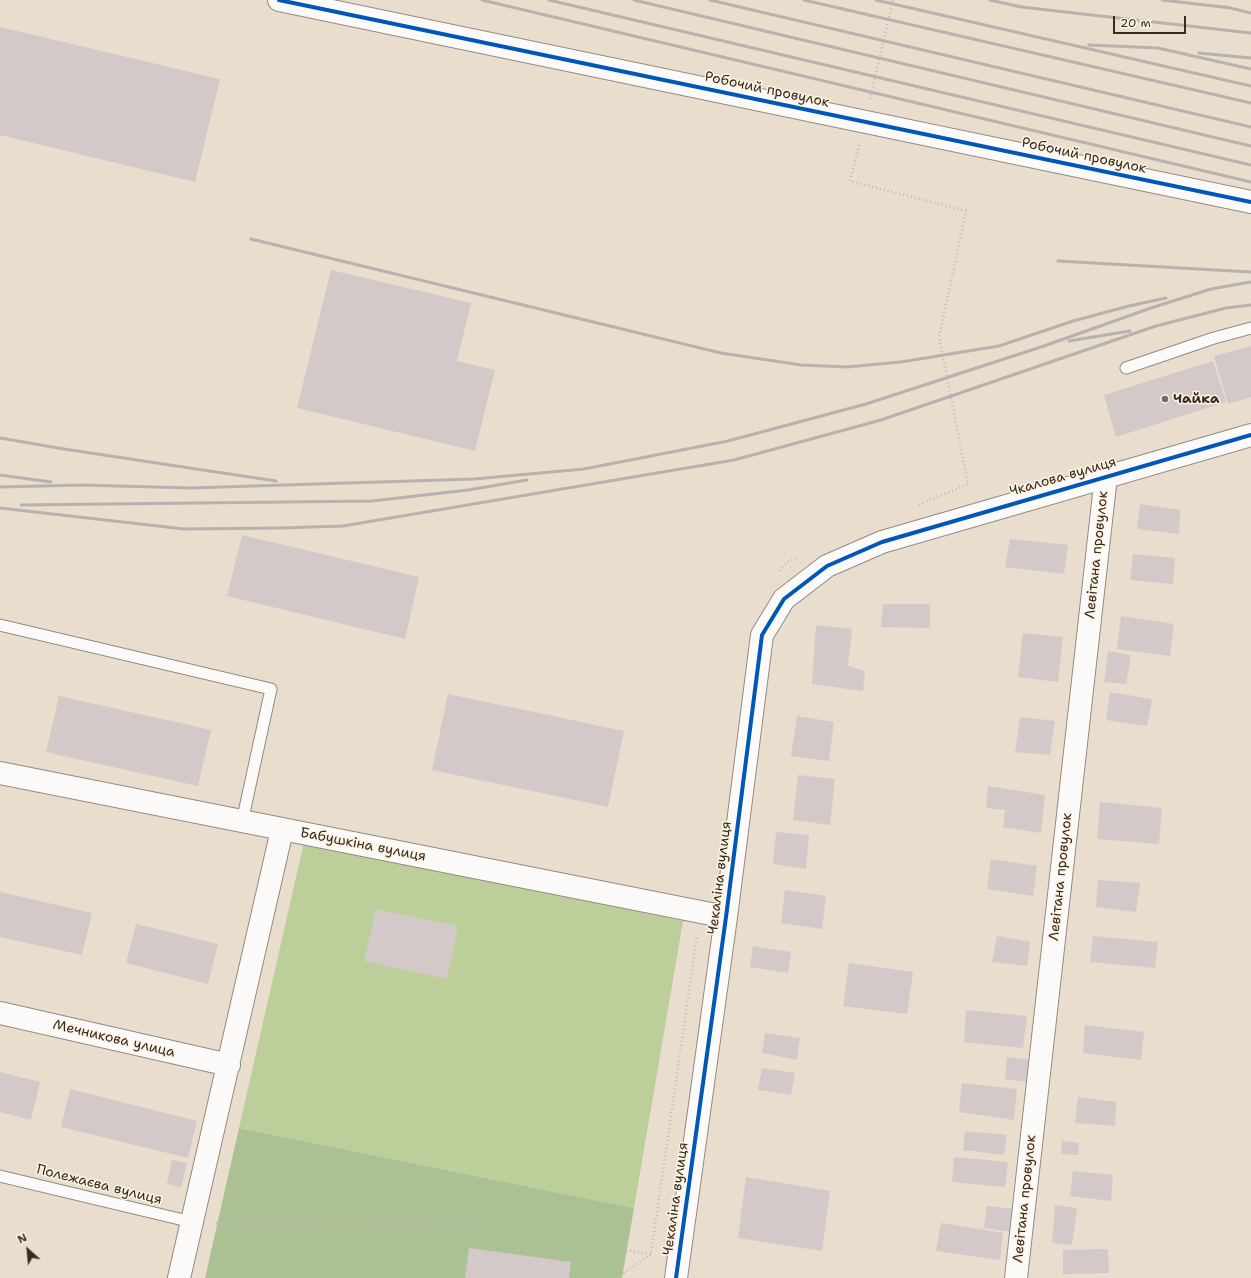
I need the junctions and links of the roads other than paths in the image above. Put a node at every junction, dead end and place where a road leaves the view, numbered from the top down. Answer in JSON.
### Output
{"nodes":[{"id":1,"x":279,"y":0,"type":"edge"},
{"id":2,"x":1251,"y":202,"type":"edge"},
{"id":3,"x":1251,"y":328,"type":"edge"},
{"id":4,"x":1126,"y":368,"type":"dead end"},
{"id":5,"x":1251,"y":435,"type":"edge"},
{"id":6,"x":1106,"y":476,"type":"junction"},
{"id":7,"x":882,"y":542,"type":"joint"},
{"id":8,"x":0,"y":625,"type":"edge"},
{"id":9,"x":0,"y":773,"type":"edge"},
{"id":10,"x":242,"y":822,"type":"junction"},
{"id":11,"x":282,"y":830,"type":"junction"},
{"id":12,"x":726,"y":917,"type":"junction"},
{"id":13,"x":0,"y":1013,"type":"edge"},
{"id":14,"x":229,"y":1065,"type":"junction"},
{"id":15,"x":0,"y":1176,"type":"edge"},
{"id":16,"x":192,"y":1222,"type":"junction"},
{"id":17,"x":179,"y":1278,"type":"edge"},
{"id":18,"x":676,"y":1278,"type":"edge"},
{"id":19,"x":1016,"y":1278,"type":"edge"}],
"edges":[{"from":1,"to":2,"type":"street","name":"Робочий провулок"},
{"from":3,"to":4,"type":"lane"},
{"from":5,"to":6,"type":"street","name":"Чкалова вулиця"},
{"from":6,"to":7,"type":"street","name":"Чкалова вулиця"},
{"from":6,"to":19,"type":"street","name":"Левітана провулок"},
{"from":7,"to":12,"type":"street","name":"Чекаліна вулиця"},
{"from":8,"to":10,"type":"lane"},
{"from":9,"to":10,"type":"street","name":"Бабушкіна вулиця"},
{"from":10,"to":11,"type":"street","name":"Бабушкіна вулиця"},
{"from":11,"to":12,"type":"street","name":"Бабушкіна вулиця"},
{"from":11,"to":14,"type":"street"},
{"from":12,"to":18,"type":"street","name":"Чекаліна вулиця"},
{"from":13,"to":14,"type":"street","name":"Мечникова улица"},
{"from":14,"to":16,"type":"street"},
{"from":15,"to":16,"type":"lane","name":"Полежаєва вулиця"},
{"from":16,"to":17,"type":"street"}]}
